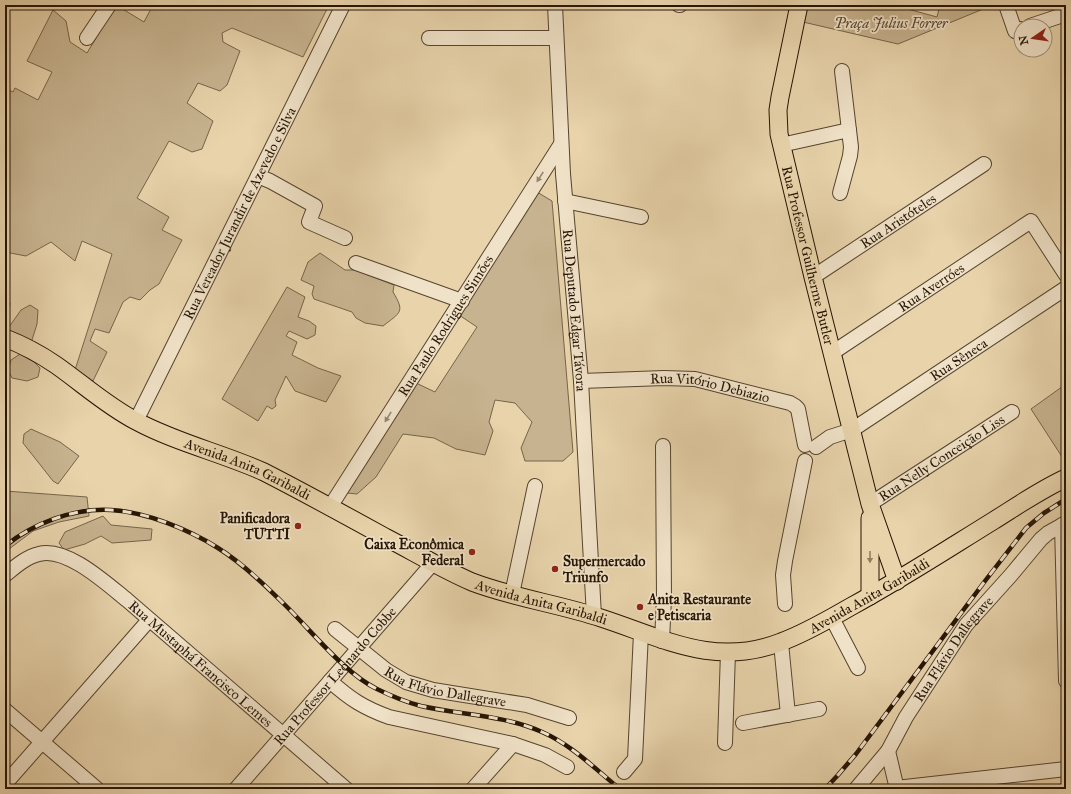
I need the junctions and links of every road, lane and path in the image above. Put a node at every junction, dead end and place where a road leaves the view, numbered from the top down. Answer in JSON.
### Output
{"nodes":[{"id":1,"x":110,"y":5,"type":"edge"},
{"id":2,"x":343,"y":5,"type":"edge"},
{"id":3,"x":555,"y":5,"type":"edge"},
{"id":4,"x":799,"y":5,"type":"edge"},
{"id":5,"x":1006,"y":5,"type":"edge"},
{"id":6,"x":1066,"y":14,"type":"edge"},
{"id":7,"x":1053,"y":18,"type":"edge"},
{"id":8,"x":1013,"y":20,"type":"edge"},
{"id":9,"x":87,"y":38,"type":"dead end"},
{"id":10,"x":429,"y":38,"type":"dead end"},
{"id":11,"x":556,"y":38,"type":"junction"},
{"id":12,"x":842,"y":71,"type":"dead end"},
{"id":13,"x":849,"y":130,"type":"junction"},
{"id":14,"x":561,"y":144,"type":"junction"},
{"id":15,"x":781,"y":145,"type":"junction"},
{"id":16,"x":984,"y":164,"type":"dead end"},
{"id":17,"x":258,"y":176,"type":"junction"},
{"id":18,"x":840,"y":193,"type":"dead end"},
{"id":19,"x":565,"y":201,"type":"junction"},
{"id":20,"x":641,"y":217,"type":"dead end"},
{"id":21,"x":345,"y":238,"type":"dead end"},
{"id":22,"x":356,"y":263,"type":"dead end"},
{"id":23,"x":1066,"y":275,"type":"edge"},
{"id":24,"x":813,"y":276,"type":"junction"},
{"id":25,"x":1066,"y":288,"type":"edge"},
{"id":26,"x":462,"y":301,"type":"junction"},
{"id":27,"x":5,"y":338,"type":"edge"},
{"id":28,"x":832,"y":353,"type":"junction"},
{"id":29,"x":581,"y":381,"type":"junction"},
{"id":30,"x":1012,"y":412,"type":"dead end"},
{"id":31,"x":136,"y":421,"type":"junction"},
{"id":32,"x":852,"y":430,"type":"junction"},
{"id":33,"x":663,"y":446,"type":"dead end"},
{"id":34,"x":811,"y":446,"type":"junction"},
{"id":35,"x":1066,"y":478,"type":"edge"},
{"id":36,"x":535,"y":486,"type":"dead end"},
{"id":37,"x":870,"y":504,"type":"junction"},
{"id":38,"x":330,"y":507,"type":"junction"},
{"id":39,"x":1064,"y":524,"type":"edge"},
{"id":40,"x":433,"y":563,"type":"junction"},
{"id":41,"x":5,"y":575,"type":"edge"},
{"id":42,"x":897,"y":581,"type":"junction"},
{"id":43,"x":512,"y":594,"type":"junction"},
{"id":44,"x":870,"y":596,"type":"junction"},
{"id":45,"x":785,"y":604,"type":"dead end"},
{"id":46,"x":594,"y":616,"type":"junction"},
{"id":47,"x":832,"y":618,"type":"junction"},
{"id":48,"x":149,"y":620,"type":"junction"},
{"id":49,"x":335,"y":629,"type":"dead end"},
{"id":50,"x":641,"y":633,"type":"junction"},
{"id":51,"x":662,"y":641,"type":"junction"},
{"id":52,"x":780,"y":643,"type":"junction"},
{"id":53,"x":359,"y":648,"type":"junction"},
{"id":54,"x":728,"y":652,"type":"junction"},
{"id":55,"x":858,"y":668,"type":"dead end"},
{"id":56,"x":330,"y":681,"type":"junction"},
{"id":57,"x":1066,"y":681,"type":"edge"},
{"id":58,"x":818,"y":709,"type":"dead end"},
{"id":59,"x":5,"y":710,"type":"edge"},
{"id":60,"x":788,"y":714,"type":"junction"},
{"id":61,"x":569,"y":718,"type":"dead end"},
{"id":62,"x":743,"y":723,"type":"dead end"},
{"id":63,"x":283,"y":735,"type":"junction"},
{"id":64,"x":42,"y":742,"type":"junction"},
{"id":65,"x":725,"y":743,"type":"dead end"},
{"id":66,"x":513,"y":744,"type":"junction"},
{"id":67,"x":888,"y":751,"type":"junction"},
{"id":68,"x":567,"y":767,"type":"dead end"},
{"id":69,"x":1066,"y":769,"type":"edge"},
{"id":70,"x":624,"y":772,"type":"dead end"},
{"id":71,"x":5,"y":784,"type":"edge"},
{"id":72,"x":924,"y":787,"type":"edge"},
{"id":73,"x":897,"y":788,"type":"edge"},
{"id":74,"x":97,"y":789,"type":"edge"},
{"id":75,"x":236,"y":789,"type":"edge"},
{"id":76,"x":346,"y":789,"type":"edge"},
{"id":77,"x":473,"y":789,"type":"edge"},
{"id":78,"x":856,"y":789,"type":"edge"}],
"edges":[{"from":1,"to":9,"type":"street"},
{"from":2,"to":17,"type":"street","name":"Rua Vereador Jurandir de Azevedo e Silva"},
{"from":3,"to":11,"type":"street","name":"Rua Deputado Edgar Távora"},
{"from":4,"to":15,"type":"main road","name":"Rua Professor Guilherme Butler"},
{"from":5,"to":8,"type":"street"},
{"from":6,"to":7,"type":"street"},
{"from":10,"to":11,"type":"street"},
{"from":11,"to":14,"type":"street","name":"Rua Deputado Edgar Távora"},
{"from":12,"to":13,"type":"street"},
{"from":13,"to":15,"type":"street"},
{"from":13,"to":18,"type":"street"},
{"from":14,"to":19,"type":"street","name":"Rua Deputado Edgar Távora"},
{"from":14,"to":26,"type":"street","name":"Rua Paulo Rodrigues Simões","one_way":true},
{"from":15,"to":24,"type":"main road","name":"Rua Professor Guilherme Butler"},
{"from":16,"to":24,"type":"street","name":"Rua Aristóteles"},
{"from":17,"to":21,"type":"street"},
{"from":17,"to":31,"type":"street","name":"Rua Vereador Jurandir de Azevedo e Silva"},
{"from":19,"to":20,"type":"street"},
{"from":19,"to":29,"type":"street","name":"Rua Deputado Edgar Távora"},
{"from":22,"to":26,"type":"street"},
{"from":23,"to":28,"type":"street","name":"Rua Averróes"},
{"from":24,"to":28,"type":"main road","name":"Rua Professor Guilherme Butler"},
{"from":25,"to":32,"type":"street","name":"Rua Sêneca"},
{"from":26,"to":38,"type":"street","name":"Rua Paulo Rodrigues Simões","one_way":true},
{"from":27,"to":31,"type":"main road","name":"Avenida Anita Garibaldi"},
{"from":28,"to":32,"type":"main road","name":"Rua Professor Guilherme Butler"},
{"from":29,"to":34,"type":"street","name":"Rua Vitório Debiazio"},
{"from":29,"to":46,"type":"street","name":"Rua Deputado Edgar Távora"},
{"from":30,"to":37,"type":"street","name":"Rua Nelly Conceição Liss"},
{"from":31,"to":38,"type":"main road","name":"Avenida Anita Garibaldi"},
{"from":32,"to":34,"type":"street","name":"Rua Sêneca"},
{"from":32,"to":37,"type":"main road","name":"Rua Professor Guilherme Butler"},
{"from":33,"to":51,"type":"street"},
{"from":34,"to":45,"type":"street","name":"Rua Vitório Debiazio"},
{"from":35,"to":42,"type":"main road","name":"Avenida Anita Garibaldi"},
{"from":36,"to":43,"type":"street"},
{"from":37,"to":42,"type":"main road","name":"Rua Professor Guilherme Butler"},
{"from":37,"to":44,"type":"main road","name":"Rua Professor Guilherme Butler","one_way":true},
{"from":38,"to":40,"type":"main road","name":"Avenida Anita Garibaldi"},
{"from":39,"to":57,"type":"street"},
{"from":39,"to":67,"type":"street","name":"Rua Flávio Dallegrave"},
{"from":40,"to":43,"type":"main road","name":"Avenida Anita Garibaldi"},
{"from":40,"to":53,"type":"street","name":"Rua Professor Leonardo Cobbe"},
{"from":41,"to":48,"type":"street","name":"Rua Mustaphá Francisco Lemes"},
{"from":42,"to":44,"type":"main road","name":"Avenida Anita Garibaldi"},
{"from":43,"to":46,"type":"main road","name":"Avenida Anita Garibaldi"},
{"from":44,"to":47,"type":"main road","name":"Avenida Anita Garibaldi"},
{"from":46,"to":50,"type":"main road","name":"Avenida Anita Garibaldi"},
{"from":47,"to":52,"type":"main road","name":"Avenida Anita Garibaldi"},
{"from":47,"to":55,"type":"street"},
{"from":48,"to":63,"type":"street","name":"Rua Mustaphá Francisco Lemes"},
{"from":48,"to":64,"type":"street"},
{"from":49,"to":53,"type":"street","name":"Rua Flávio Dallegrave"},
{"from":50,"to":51,"type":"main road","name":"Avenida Anita Garibaldi"},
{"from":50,"to":70,"type":"street"},
{"from":51,"to":54,"type":"main road","name":"Avenida Anita Garibaldi"},
{"from":52,"to":54,"type":"main road","name":"Avenida Anita Garibaldi"},
{"from":52,"to":60,"type":"street"},
{"from":53,"to":56,"type":"street","name":"Rua Professor Leonardo Cobbe"},
{"from":53,"to":61,"type":"street","name":"Rua Flávio Dallegrave"},
{"from":54,"to":65,"type":"street"},
{"from":56,"to":63,"type":"street","name":"Rua Professor Leonardo Cobbe"},
{"from":56,"to":66,"type":"street"},
{"from":58,"to":60,"type":"street"},
{"from":59,"to":64,"type":"street"},
{"from":60,"to":62,"type":"street"},
{"from":63,"to":75,"type":"street","name":"Rua Professor Leonardo Cobbe"},
{"from":63,"to":76,"type":"street","name":"Rua Mustaphá Francisco Lemes"},
{"from":64,"to":71,"type":"street"},
{"from":64,"to":74,"type":"street"},
{"from":66,"to":68,"type":"street"},
{"from":66,"to":77,"type":"street"},
{"from":67,"to":73,"type":"street"},
{"from":67,"to":78,"type":"street","name":"Rua Flávio Dallegrave"},
{"from":69,"to":72,"type":"street"},
{"from":72,"to":73,"type":"street"}]}
